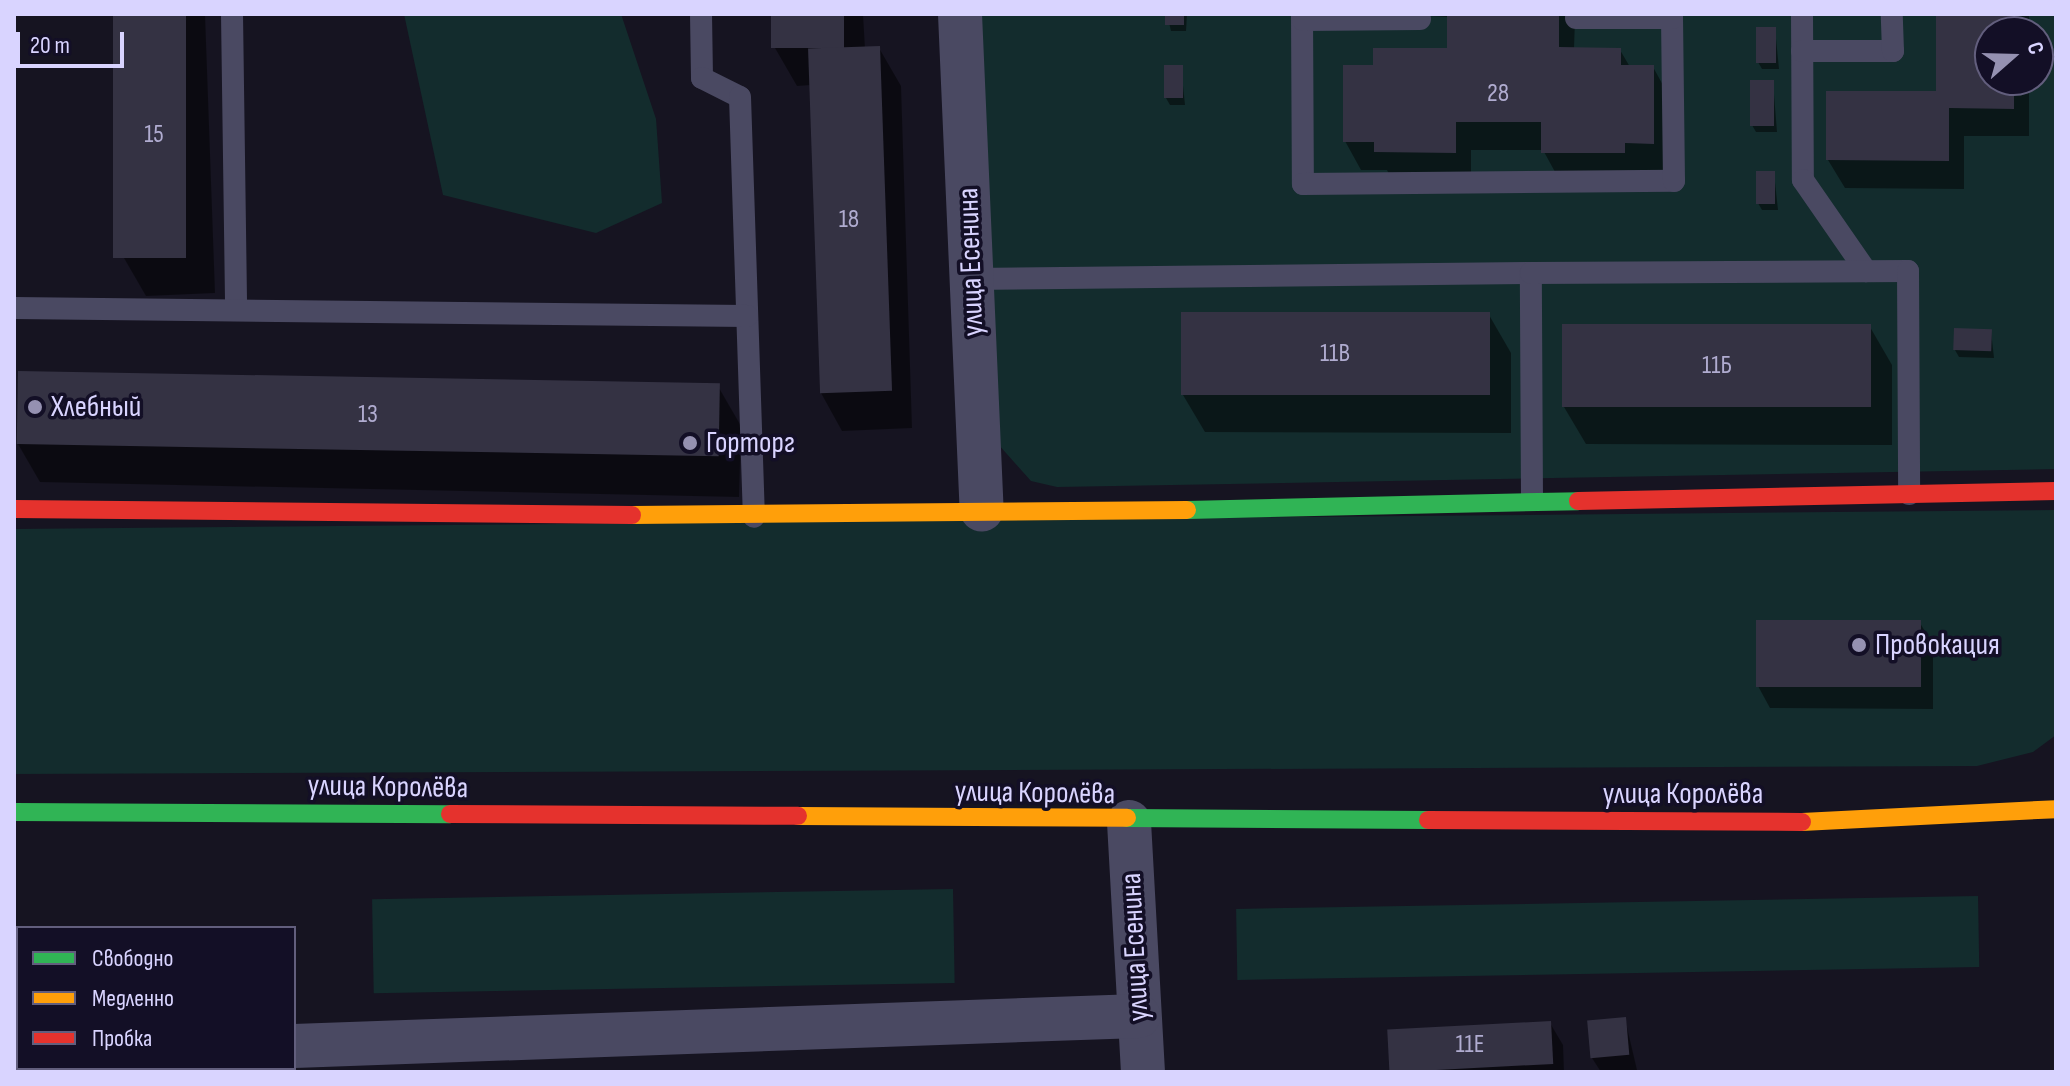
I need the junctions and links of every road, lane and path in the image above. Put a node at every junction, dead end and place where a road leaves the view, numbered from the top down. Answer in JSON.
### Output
{"nodes":[{"id":1,"x":232,"y":14,"type":"edge"},
{"id":2,"x":701,"y":14,"type":"edge"},
{"id":3,"x":960,"y":14,"type":"edge"},
{"id":4,"x":1802,"y":14,"type":"edge"},
{"id":5,"x":1892,"y":14,"type":"edge"},
{"id":6,"x":1672,"y":16,"type":"edge"},
{"id":7,"x":1302,"y":17,"type":"edge"},
{"id":8,"x":1576,"y":18,"type":"dead end"},
{"id":9,"x":1420,"y":19,"type":"dead end"},
{"id":10,"x":1802,"y":51,"type":"junction"},
{"id":11,"x":1866,"y":271,"type":"junction"},
{"id":12,"x":1531,"y":273,"type":"junction"},
{"id":13,"x":971,"y":279,"type":"junction"},
{"id":14,"x":236,"y":306,"type":"junction"},
{"id":15,"x":14,"y":308,"type":"edge"},
{"id":16,"x":747,"y":316,"type":"junction"},
{"id":17,"x":2056,"y":491,"type":"edge"},
{"id":18,"x":1909,"y":494,"type":"junction"},
{"id":19,"x":1532,"y":500,"type":"junction"},
{"id":20,"x":14,"y":509,"type":"edge"},
{"id":21,"x":982,"y":510,"type":"junction"},
{"id":22,"x":754,"y":517,"type":"junction"},
{"id":23,"x":2056,"y":809,"type":"edge"},
{"id":24,"x":14,"y":812,"type":"edge"},
{"id":25,"x":1129,"y":822,"type":"junction"},
{"id":26,"x":1138,"y":1016,"type":"junction"},
{"id":27,"x":296,"y":1046,"type":"edge"},
{"id":28,"x":1143,"y":1072,"type":"edge"}],
"edges":[{"from":1,"to":14,"type":"lane"},
{"from":2,"to":16,"type":"lane"},
{"from":3,"to":13,"type":"street","name":"улица Есенина"},
{"from":4,"to":10,"type":"lane"},
{"from":5,"to":10,"type":"lane"},
{"from":6,"to":7,"type":"lane"},
{"from":6,"to":8,"type":"lane"},
{"from":7,"to":9,"type":"lane"},
{"from":10,"to":11,"type":"lane"},
{"from":11,"to":12,"type":"lane"},
{"from":11,"to":18,"type":"lane"},
{"from":12,"to":13,"type":"lane"},
{"from":12,"to":19,"type":"lane"},
{"from":13,"to":21,"type":"street","name":"улица Есенина"},
{"from":14,"to":15,"type":"lane"},
{"from":14,"to":16,"type":"lane"},
{"from":16,"to":22,"type":"lane"},
{"from":17,"to":18,"type":"street"},
{"from":18,"to":19,"type":"street"},
{"from":19,"to":21,"type":"street"},
{"from":20,"to":22,"type":"street"},
{"from":21,"to":22,"type":"street"},
{"from":23,"to":25,"type":"street","name":"улица Королёва"},
{"from":24,"to":25,"type":"street","name":"улица Королёва"},
{"from":25,"to":26,"type":"street","name":"улица Есенина"},
{"from":26,"to":27,"type":"street"},
{"from":26,"to":28,"type":"street","name":"улица Есенина"}]}
